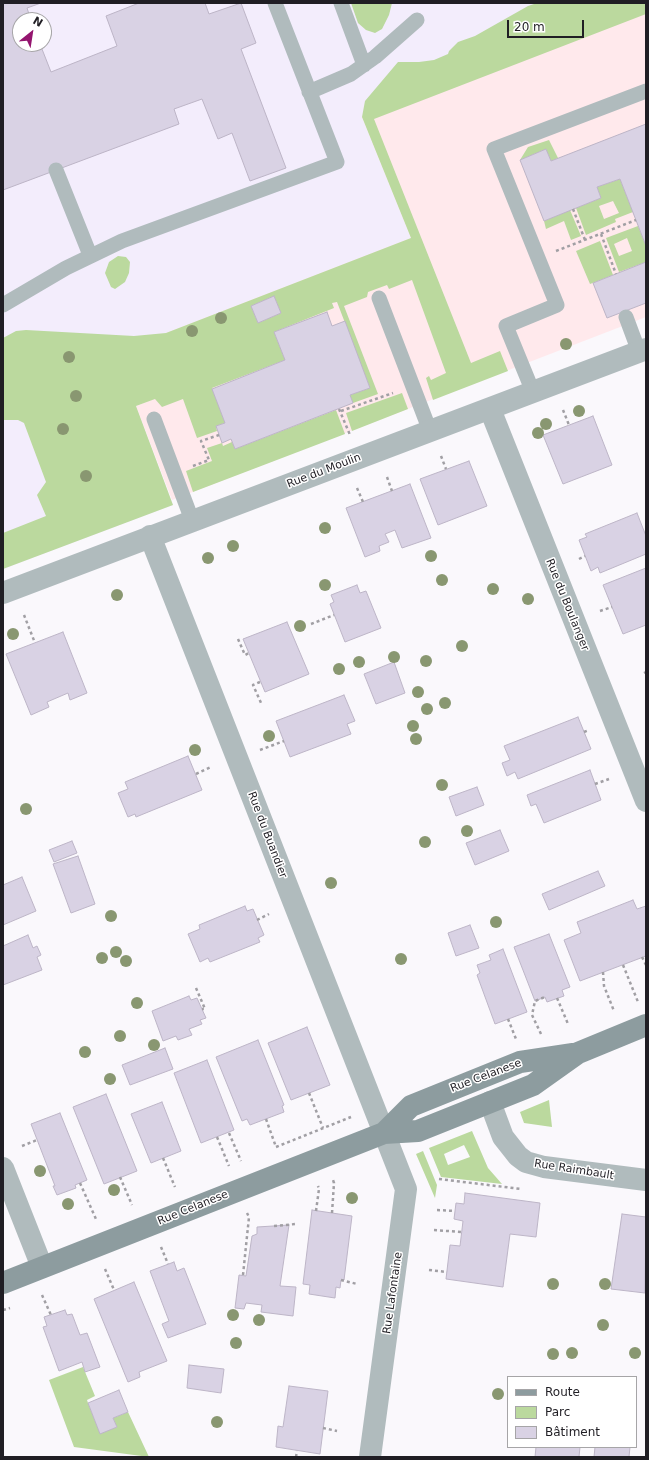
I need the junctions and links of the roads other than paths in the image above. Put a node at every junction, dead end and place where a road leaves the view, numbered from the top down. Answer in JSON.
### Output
{"nodes":[{"id":1,"x":275,"y":3,"type":"edge"},
{"id":2,"x":341,"y":3,"type":"edge"},
{"id":3,"x":417,"y":20,"type":"dead end"},
{"id":4,"x":364,"y":65,"type":"junction"},
{"id":5,"x":646,"y":91,"type":"edge"},
{"id":6,"x":309,"y":92,"type":"junction"},
{"id":7,"x":56,"y":170,"type":"dead end"},
{"id":8,"x":90,"y":255,"type":"junction"},
{"id":9,"x":379,"y":298,"type":"dead end"},
{"id":10,"x":3,"y":305,"type":"edge"},
{"id":11,"x":626,"y":317,"type":"dead end"},
{"id":12,"x":643,"y":351,"type":"edge"},
{"id":13,"x":533,"y":392,"type":"junction"},
{"id":14,"x":490,"y":408,"type":"junction"},
{"id":15,"x":154,"y":419,"type":"dead end"},
{"id":16,"x":430,"y":431,"type":"junction"},
{"id":17,"x":192,"y":520,"type":"junction"},
{"id":18,"x":150,"y":536,"type":"junction"},
{"id":19,"x":3,"y":593,"type":"edge"},
{"id":20,"x":646,"y":800,"type":"edge"},
{"id":21,"x":646,"y":1025,"type":"edge"},
{"id":22,"x":578,"y":1053,"type":"junction"},
{"id":23,"x":490,"y":1102,"type":"junction"},
{"id":24,"x":384,"y":1133,"type":"junction"},
{"id":25,"x":3,"y":1168,"type":"edge"},
{"id":26,"x":646,"y":1180,"type":"edge"},
{"id":27,"x":42,"y":1267,"type":"junction"},
{"id":28,"x":3,"y":1283,"type":"edge"},
{"id":29,"x":370,"y":1457,"type":"edge"}],
"edges":[{"from":1,"to":6,"type":"lane"},
{"from":2,"to":4,"type":"lane"},
{"from":3,"to":4,"type":"lane"},
{"from":4,"to":6,"type":"lane"},
{"from":5,"to":13,"type":"lane"},
{"from":6,"to":8,"type":"lane"},
{"from":7,"to":8,"type":"lane"},
{"from":8,"to":10,"type":"lane"},
{"from":9,"to":16,"type":"lane"},
{"from":11,"to":12,"type":"lane"},
{"from":12,"to":13,"type":"street","name":"Rue du Moulin"},
{"from":13,"to":14,"type":"street","name":"Rue du Moulin"},
{"from":14,"to":16,"type":"street","name":"Rue du Moulin"},
{"from":14,"to":20,"type":"street","name":"Rue du Boulanger"},
{"from":15,"to":17,"type":"lane"},
{"from":16,"to":17,"type":"street","name":"Rue du Moulin"},
{"from":17,"to":18,"type":"street","name":"Rue du Moulin"},
{"from":18,"to":19,"type":"street","name":"Rue du Moulin"},
{"from":18,"to":24,"type":"street","name":"Rue du Buandier"},
{"from":21,"to":22,"type":"street","name":"Rue Celanese"},
{"from":22,"to":23,"type":"street","name":"Rue Celanese"},
{"from":22,"to":24,"type":"street","name":"Rue Celanese"},
{"from":23,"to":24,"type":"street","name":"Rue Celanese"},
{"from":23,"to":26,"type":"street","name":"Rue Raimbault"},
{"from":24,"to":27,"type":"street","name":"Rue Celanese"},
{"from":24,"to":29,"type":"street","name":"Rue Lafontaine"},
{"from":25,"to":27,"type":"street"},
{"from":27,"to":28,"type":"street","name":"Rue Celanese"}]}
